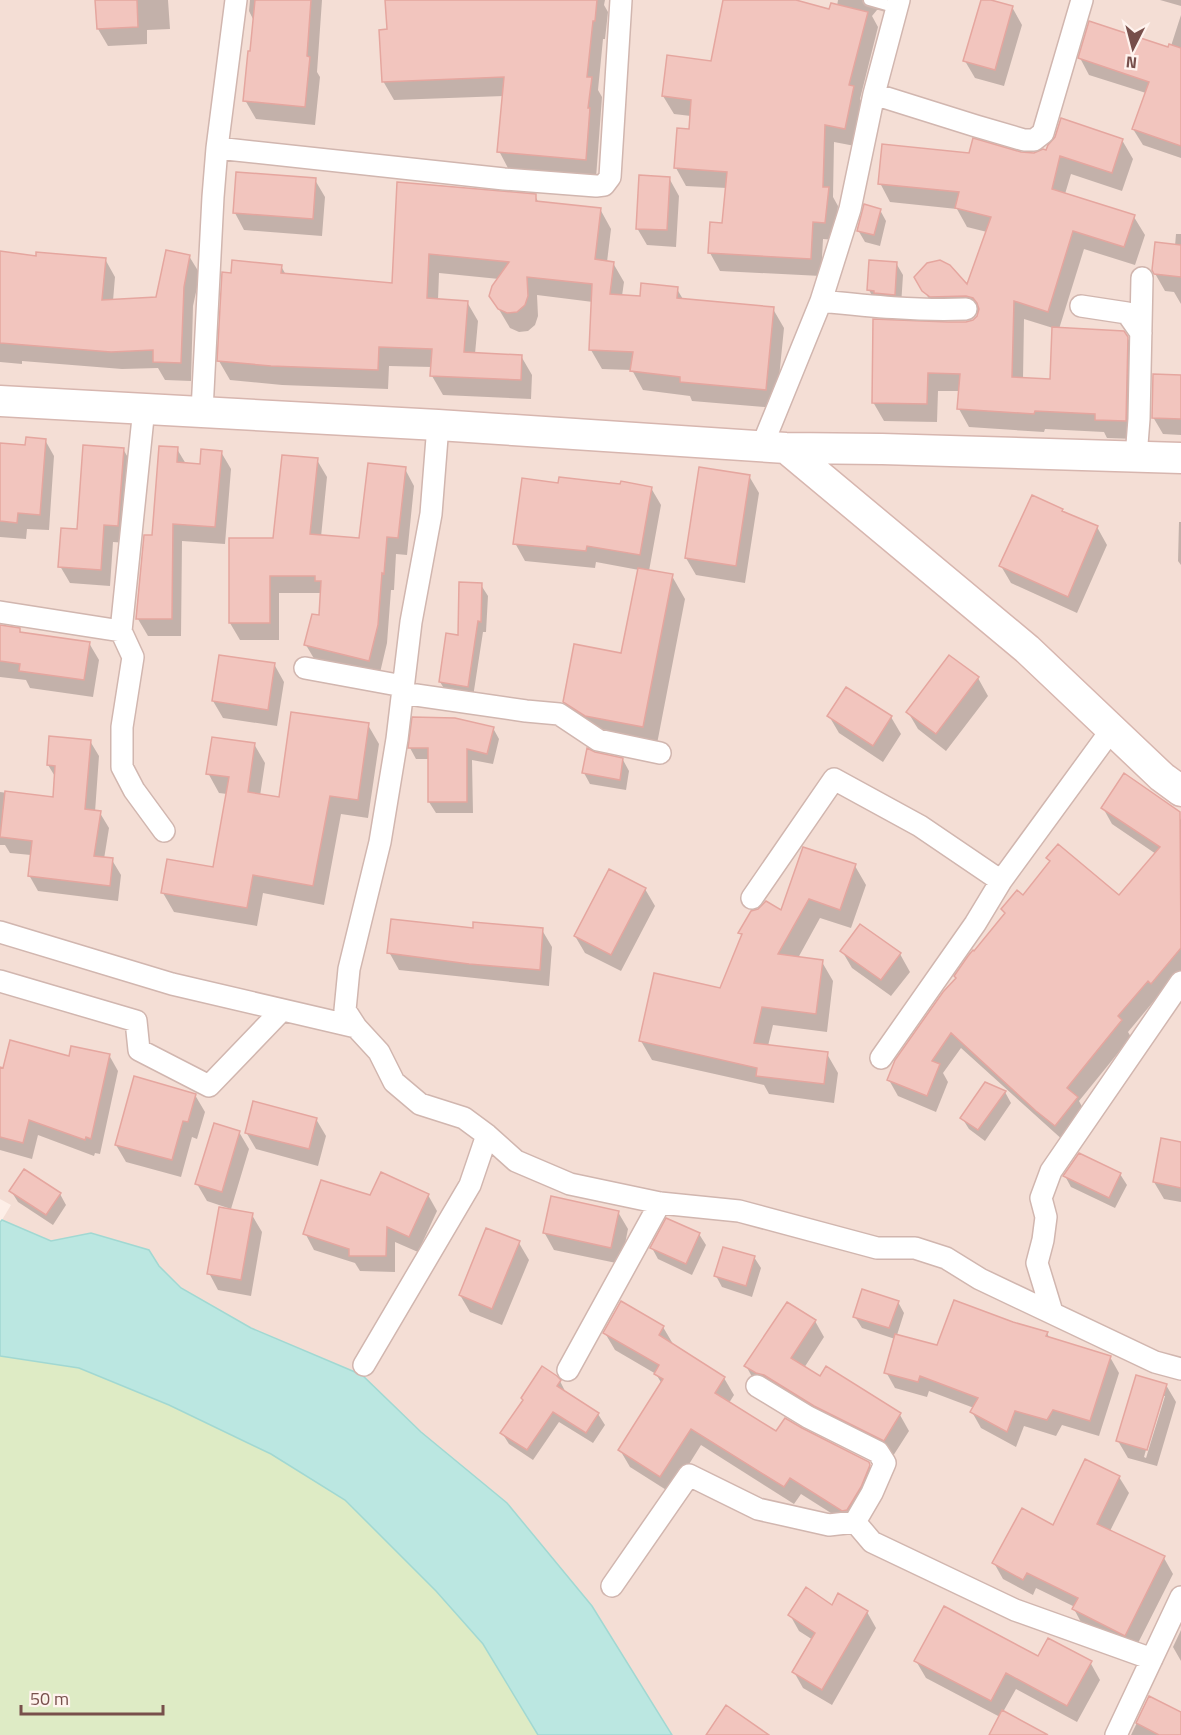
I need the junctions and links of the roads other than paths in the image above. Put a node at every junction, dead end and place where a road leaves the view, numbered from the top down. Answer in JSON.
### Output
{"nodes":[{"id":1,"x":236,"y":0,"type":"edge"},
{"id":2,"x":621,"y":0,"type":"edge"},
{"id":3,"x":869,"y":0,"type":"edge"},
{"id":4,"x":1082,"y":0,"type":"edge"},
{"id":5,"x":898,"y":4,"type":"edge"},
{"id":6,"x":874,"y":94,"type":"junction"},
{"id":7,"x":217,"y":148,"type":"junction"},
{"id":8,"x":1142,"y":278,"type":"dead end"},
{"id":9,"x":821,"y":301,"type":"junction"},
{"id":10,"x":1081,"y":306,"type":"dead end"},
{"id":11,"x":966,"y":309,"type":"dead end"},
{"id":12,"x":1141,"y":333,"type":"junction"},
{"id":13,"x":0,"y":401,"type":"edge"},
{"id":14,"x":144,"y":408,"type":"junction"},
{"id":15,"x":202,"y":411,"type":"junction"},
{"id":16,"x":438,"y":425,"type":"junction"},
{"id":17,"x":774,"y":447,"type":"junction"},
{"id":18,"x":1136,"y":457,"type":"junction"},
{"id":19,"x":1181,"y":458,"type":"edge"},
{"id":20,"x":0,"y":612,"type":"edge"},
{"id":21,"x":121,"y":631,"type":"junction"},
{"id":22,"x":305,"y":668,"type":"dead end"},
{"id":23,"x":403,"y":690,"type":"junction"},
{"id":24,"x":1112,"y":729,"type":"junction"},
{"id":25,"x":660,"y":753,"type":"dead end"},
{"id":26,"x":1181,"y":791,"type":"edge"},
{"id":27,"x":164,"y":831,"type":"dead end"},
{"id":28,"x":1001,"y":881,"type":"junction"},
{"id":29,"x":752,"y":898,"type":"dead end"},
{"id":30,"x":0,"y":932,"type":"edge"},
{"id":31,"x":0,"y":981,"type":"edge"},
{"id":32,"x":1181,"y":982,"type":"edge"},
{"id":33,"x":282,"y":1010,"type":"junction"},
{"id":34,"x":356,"y":1026,"type":"junction"},
{"id":35,"x":881,"y":1058,"type":"dead end"},
{"id":36,"x":487,"y":1135,"type":"junction"},
{"id":37,"x":660,"y":1203,"type":"junction"},
{"id":38,"x":1052,"y":1312,"type":"junction"},
{"id":39,"x":364,"y":1365,"type":"dead end"},
{"id":40,"x":1181,"y":1369,"type":"edge"},
{"id":41,"x":568,"y":1370,"type":"dead end"},
{"id":42,"x":757,"y":1386,"type":"dead end"},
{"id":43,"x":855,"y":1522,"type":"junction"},
{"id":44,"x":612,"y":1586,"type":"dead end"},
{"id":45,"x":1181,"y":1597,"type":"edge"},
{"id":46,"x":1152,"y":1659,"type":"junction"},
{"id":47,"x":1116,"y":1735,"type":"edge"}],
"edges":[{"from":1,"to":7,"type":"street"},
{"from":2,"to":7,"type":"street"},
{"from":3,"to":5,"type":"lane"},
{"from":4,"to":6,"type":"street"},
{"from":5,"to":6,"type":"street"},
{"from":6,"to":9,"type":"street"},
{"from":7,"to":15,"type":"street"},
{"from":8,"to":12,"type":"street"},
{"from":9,"to":11,"type":"street"},
{"from":9,"to":17,"type":"street"},
{"from":10,"to":12,"type":"street"},
{"from":12,"to":18,"type":"street"},
{"from":13,"to":14,"type":"street"},
{"from":14,"to":15,"type":"street"},
{"from":14,"to":21,"type":"street"},
{"from":15,"to":16,"type":"street"},
{"from":16,"to":17,"type":"street"},
{"from":16,"to":23,"type":"street"},
{"from":17,"to":18,"type":"street"},
{"from":17,"to":24,"type":"street"},
{"from":18,"to":19,"type":"street"},
{"from":20,"to":21,"type":"street"},
{"from":21,"to":27,"type":"street"},
{"from":22,"to":23,"type":"street"},
{"from":23,"to":25,"type":"street"},
{"from":23,"to":34,"type":"street"},
{"from":24,"to":26,"type":"street"},
{"from":24,"to":28,"type":"street"},
{"from":28,"to":29,"type":"street"},
{"from":28,"to":35,"type":"street"},
{"from":30,"to":33,"type":"street"},
{"from":31,"to":33,"type":"street"},
{"from":32,"to":38,"type":"street"},
{"from":33,"to":34,"type":"street"},
{"from":34,"to":36,"type":"street"},
{"from":36,"to":37,"type":"street"},
{"from":36,"to":39,"type":"street"},
{"from":37,"to":38,"type":"street"},
{"from":37,"to":41,"type":"street"},
{"from":38,"to":40,"type":"street"},
{"from":42,"to":43,"type":"street"},
{"from":43,"to":44,"type":"street"},
{"from":43,"to":46,"type":"street"},
{"from":45,"to":46,"type":"street"},
{"from":46,"to":47,"type":"street"}]}
